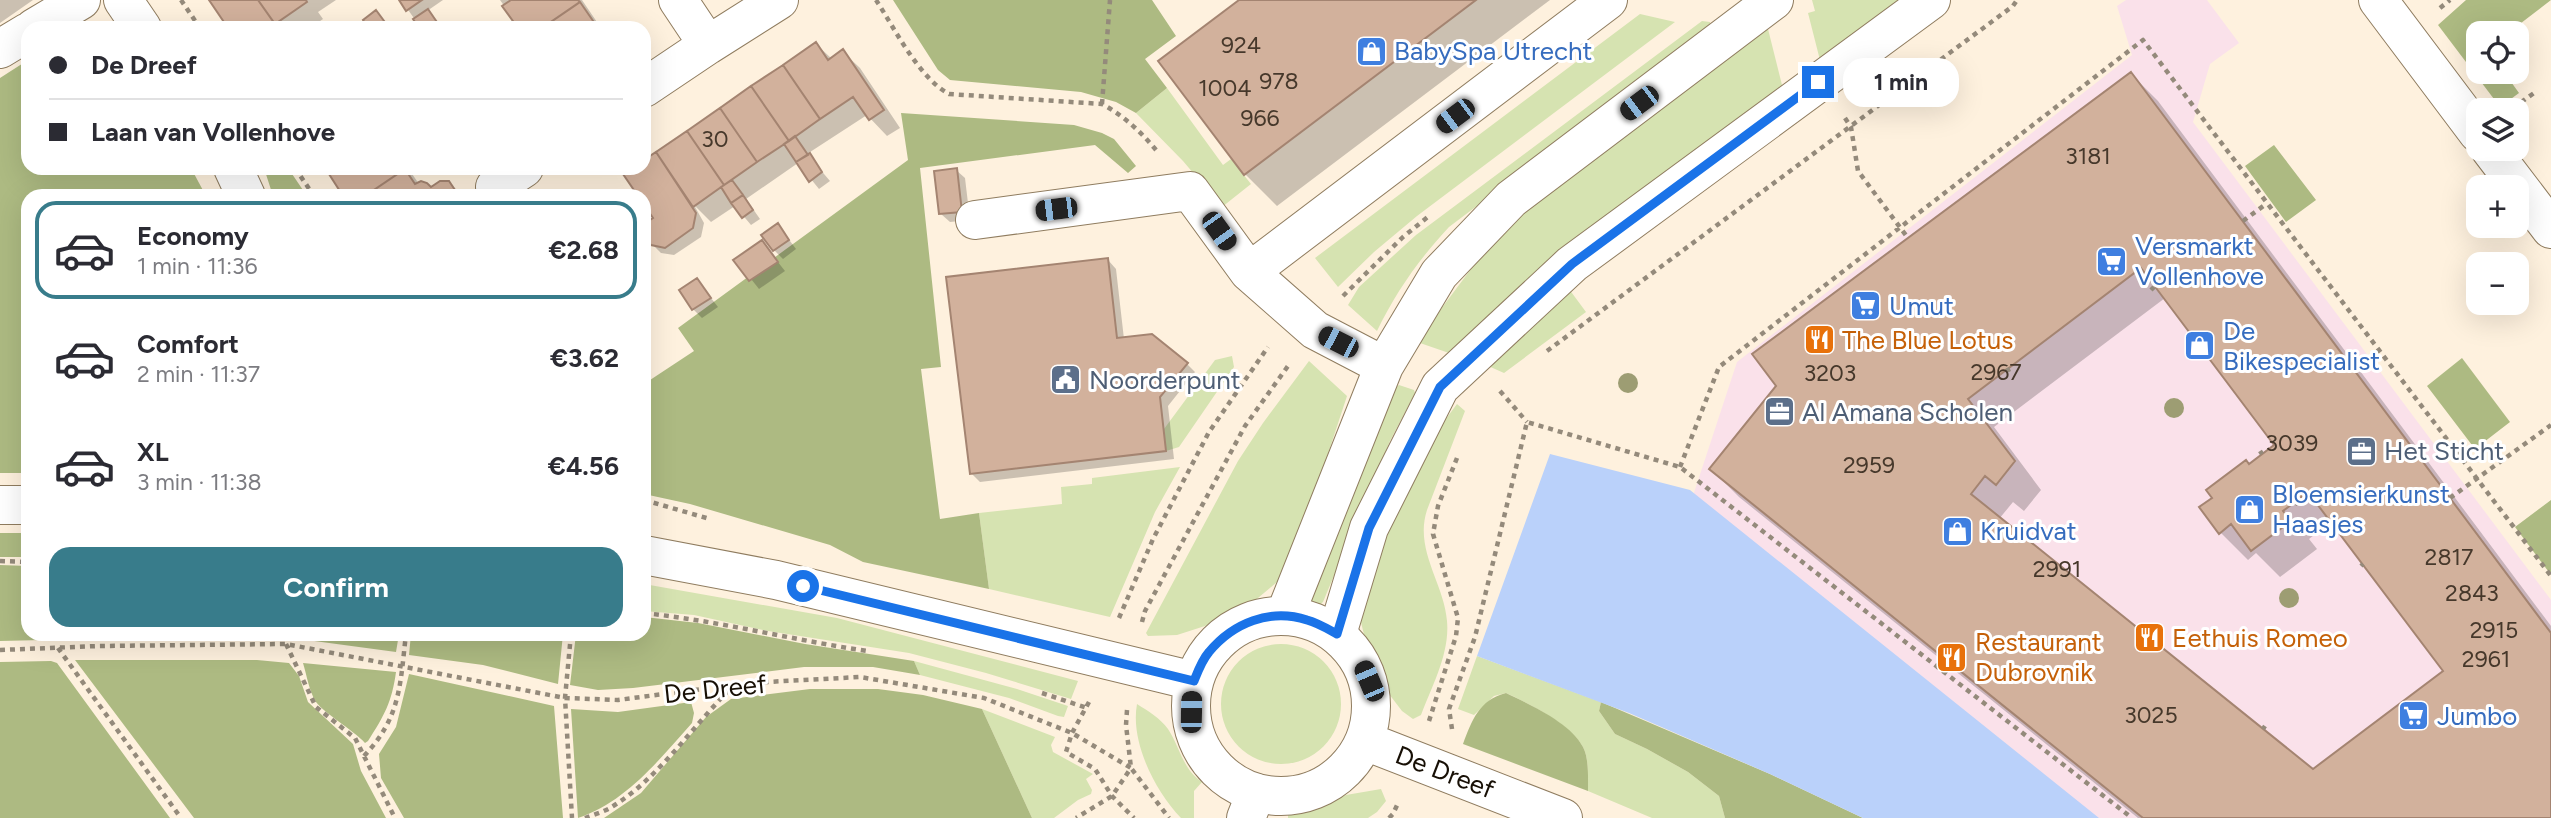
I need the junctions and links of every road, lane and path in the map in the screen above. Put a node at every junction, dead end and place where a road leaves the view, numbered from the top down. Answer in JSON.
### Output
{"nodes":[{"id":1,"x":81,"y":0,"type":"edge"},
{"id":2,"x":123,"y":0,"type":"edge"},
{"id":3,"x":181,"y":0,"type":"edge"},
{"id":4,"x":678,"y":0,"type":"edge"},
{"id":5,"x":779,"y":0,"type":"edge"},
{"id":6,"x":876,"y":0,"type":"edge"},
{"id":7,"x":1110,"y":0,"type":"edge"},
{"id":8,"x":1608,"y":0,"type":"edge"},
{"id":9,"x":1931,"y":0,"type":"edge"},
{"id":10,"x":2017,"y":0,"type":"edge"},
{"id":11,"x":2378,"y":0,"type":"edge"},
{"id":12,"x":1758,"y":2,"type":"edge"},
{"id":13,"x":46,"y":21,"type":"edge"},
{"id":14,"x":137,"y":21,"type":"edge"},
{"id":15,"x":195,"y":21,"type":"edge"},
{"id":16,"x":21,"y":36,"type":"edge"},
{"id":17,"x":708,"y":46,"type":"junction"},
{"id":18,"x":0,"y":48,"type":"edge"},
{"id":19,"x":651,"y":83,"type":"edge"},
{"id":20,"x":2534,"y":93,"type":"dead end"},
{"id":21,"x":2527,"y":98,"type":"edge"},
{"id":22,"x":1102,"y":104,"type":"junction"},
{"id":23,"x":2466,"y":116,"type":"edge"},
{"id":24,"x":2499,"y":161,"type":"edge"},
{"id":25,"x":1858,"y":171,"type":"dead end"},
{"id":26,"x":1190,"y":191,"type":"junction"},
{"id":27,"x":2266,"y":204,"type":"junction"},
{"id":28,"x":975,"y":220,"type":"dead end"},
{"id":29,"x":2243,"y":221,"type":"dead end"},
{"id":30,"x":1900,"y":227,"type":"junction"},
{"id":31,"x":2551,"y":229,"type":"edge"},
{"id":32,"x":1909,"y":238,"type":"dead end"},
{"id":33,"x":1249,"y":272,"type":"junction"},
{"id":34,"x":1306,"y":323,"type":"junction"},
{"id":35,"x":1542,"y":356,"type":"dead end"},
{"id":36,"x":1384,"y":366,"type":"junction"},
{"id":37,"x":2551,"y":425,"type":"edge"},
{"id":38,"x":1459,"y":454,"type":"dead end"},
{"id":39,"x":1679,"y":467,"type":"junction"},
{"id":40,"x":2476,"y":478,"type":"junction"},
{"id":41,"x":2450,"y":498,"type":"dead end"},
{"id":42,"x":0,"y":505,"type":"edge"},
{"id":43,"x":21,"y":505,"type":"edge"},
{"id":44,"x":651,"y":556,"type":"edge"},
{"id":45,"x":0,"y":561,"type":"edge"},
{"id":46,"x":21,"y":562,"type":"edge"},
{"id":47,"x":2551,"y":576,"type":"edge"},
{"id":48,"x":651,"y":614,"type":"edge"},
{"id":49,"x":1285,"y":615,"type":"junction"},
{"id":50,"x":1337,"y":634,"type":"junction"},
{"id":51,"x":405,"y":641,"type":"edge"},
{"id":52,"x":570,"y":641,"type":"edge"},
{"id":53,"x":222,"y":643,"type":"joint"},
{"id":54,"x":286,"y":643,"type":"junction"},
{"id":55,"x":57,"y":648,"type":"junction"},
{"id":56,"x":0,"y":650,"type":"edge"},
{"id":57,"x":880,"y":653,"type":"dead end"},
{"id":58,"x":1116,"y":662,"type":"junction"},
{"id":59,"x":402,"y":666,"type":"junction"},
{"id":60,"x":1194,"y":681,"type":"junction"},
{"id":61,"x":734,"y":685,"type":"junction"},
{"id":62,"x":1035,"y":691,"type":"dead end"},
{"id":63,"x":565,"y":698,"type":"junction"},
{"id":64,"x":1087,"y":708,"type":"junction"},
{"id":65,"x":1452,"y":730,"type":"dead end"},
{"id":66,"x":1072,"y":733,"type":"junction"},
{"id":67,"x":1365,"y":741,"type":"junction"},
{"id":68,"x":364,"y":756,"type":"junction"},
{"id":69,"x":1415,"y":761,"type":"junction"},
{"id":70,"x":1131,"y":768,"type":"junction"},
{"id":71,"x":1112,"y":796,"type":"junction"},
{"id":72,"x":1251,"y":806,"type":"edge"},
{"id":73,"x":181,"y":818,"type":"edge"},
{"id":74,"x":395,"y":818,"type":"edge"},
{"id":75,"x":572,"y":818,"type":"edge"},
{"id":76,"x":585,"y":818,"type":"edge"},
{"id":77,"x":1076,"y":818,"type":"edge"},
{"id":78,"x":1134,"y":818,"type":"edge"},
{"id":79,"x":1170,"y":818,"type":"edge"},
{"id":80,"x":1563,"y":818,"type":"edge"},
{"id":81,"x":2132,"y":818,"type":"edge"}],
"edges":[{"from":1,"to":13,"type":"street"},
{"from":2,"to":14,"type":"street"},
{"from":3,"to":15,"type":"path"},
{"from":4,"to":17,"type":"street"},
{"from":5,"to":17,"type":"street"},
{"from":6,"to":22,"type":"path"},
{"from":7,"to":22,"type":"path"},
{"from":8,"to":33,"type":"street"},
{"from":9,"to":50,"type":"street"},
{"from":10,"to":35,"type":"path"},
{"from":11,"to":23,"type":"street"},
{"from":12,"to":36,"type":"street"},
{"from":16,"to":18,"type":"street"},
{"from":17,"to":19,"type":"street"},
{"from":20,"to":21,"type":"path"},
{"from":22,"to":26,"type":"path"},
{"from":24,"to":31,"type":"street"},
{"from":25,"to":30,"type":"path"},
{"from":26,"to":28,"type":"street"},
{"from":26,"to":33,"type":"street"},
{"from":27,"to":29,"type":"path"},
{"from":27,"to":30,"type":"path"},
{"from":27,"to":40,"type":"path"},
{"from":30,"to":32,"type":"path"},
{"from":30,"to":39,"type":"path"},
{"from":33,"to":34,"type":"street"},
{"from":34,"to":36,"type":"street"},
{"from":34,"to":58,"type":"path"},
{"from":34,"to":58,"type":"path"},
{"from":36,"to":49,"type":"street"},
{"from":37,"to":40,"type":"path"},
{"from":38,"to":69,"type":"path"},
{"from":39,"to":65,"type":"path"},
{"from":39,"to":81,"type":"path"},
{"from":40,"to":41,"type":"path"},
{"from":40,"to":47,"type":"path"},
{"from":42,"to":43,"type":"street"},
{"from":44,"to":58,"type":"street"},
{"from":45,"to":46,"type":"path"},
{"from":48,"to":57,"type":"path","name":"De Dreef"},
{"from":49,"to":50,"type":"street"},
{"from":49,"to":60,"type":"street"},
{"from":50,"to":67,"type":"street"},
{"from":51,"to":59,"type":"path"},
{"from":52,"to":63,"type":"path"},
{"from":53,"to":54,"type":"path","name":"De Dreef"},
{"from":53,"to":55,"type":"path","name":"De Dreef"},
{"from":54,"to":59,"type":"path","name":"De Dreef"},
{"from":54,"to":68,"type":"path"},
{"from":55,"to":56,"type":"path","name":"De Dreef"},
{"from":55,"to":73,"type":"path"},
{"from":58,"to":60,"type":"street"},
{"from":58,"to":64,"type":"path"},
{"from":58,"to":70,"type":"path"},
{"from":59,"to":63,"type":"path","name":"De Dreef"},
{"from":59,"to":68,"type":"path"},
{"from":60,"to":72,"type":"street"},
{"from":61,"to":63,"type":"path","name":"De Dreef"},
{"from":61,"to":66,"type":"path","name":"De Dreef"},
{"from":61,"to":76,"type":"path"},
{"from":62,"to":64,"type":"path"},
{"from":63,"to":75,"type":"path"},
{"from":64,"to":66,"type":"path"},
{"from":66,"to":70,"type":"path","name":"De Dreef"},
{"from":66,"to":71,"type":"path"},
{"from":67,"to":69,"type":"street","name":"De Dreef"},
{"from":67,"to":72,"type":"street"},
{"from":68,"to":74,"type":"path"},
{"from":69,"to":80,"type":"street","name":"De Dreef"},
{"from":70,"to":71,"type":"path"},
{"from":70,"to":79,"type":"path"},
{"from":71,"to":77,"type":"path"},
{"from":71,"to":78,"type":"path"}]}
